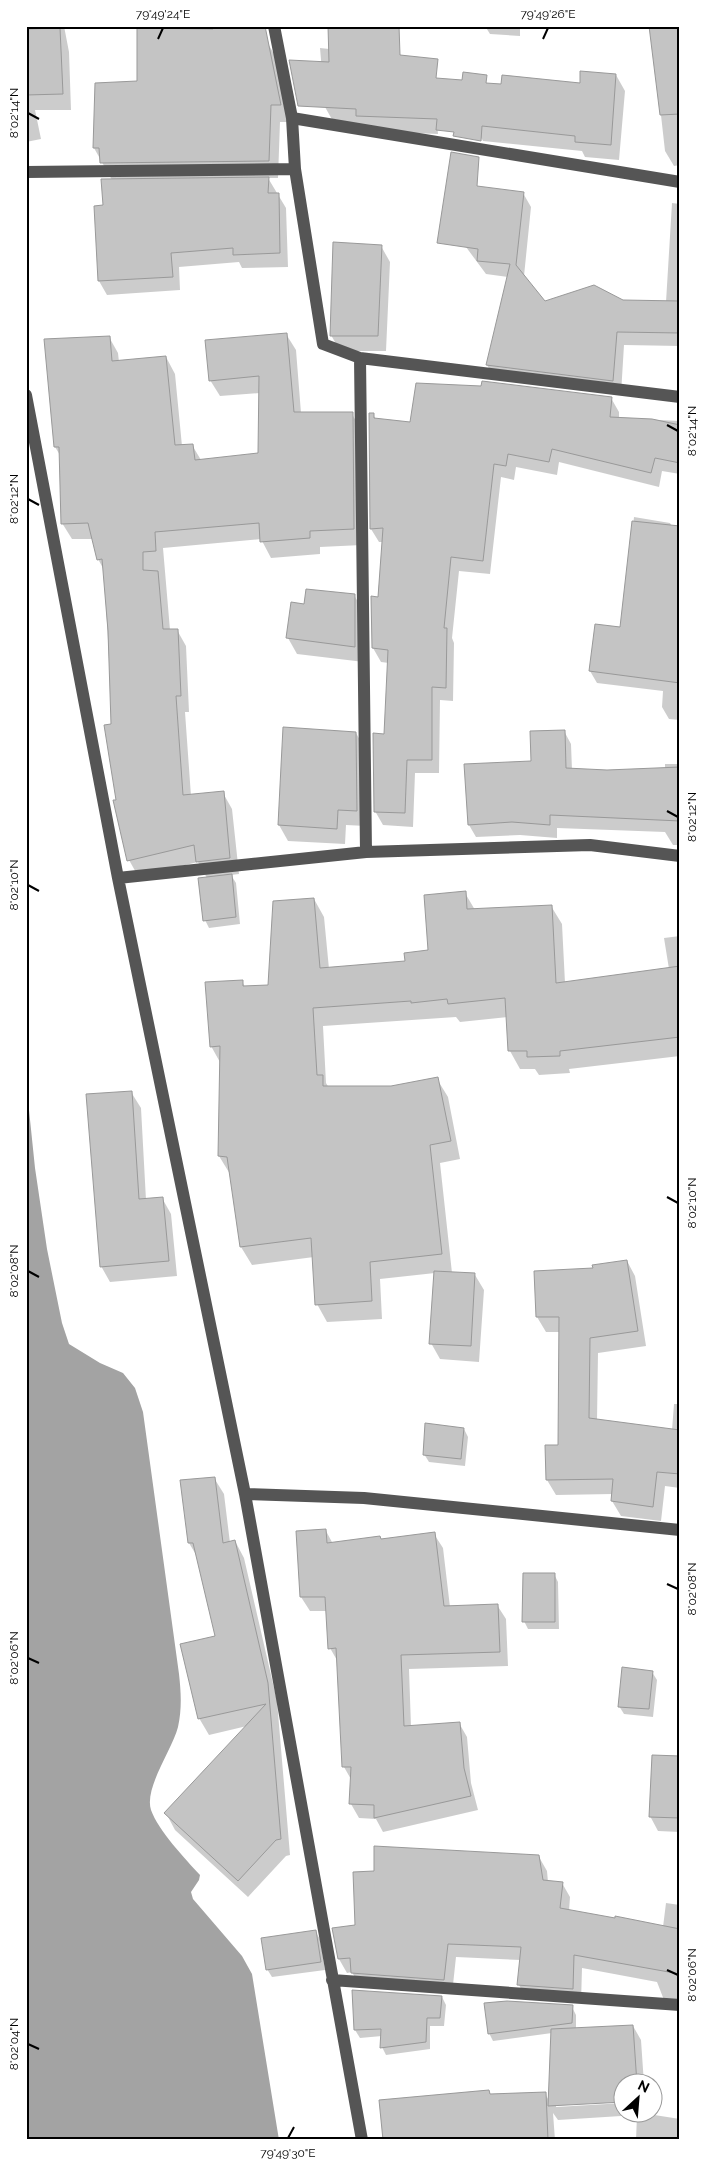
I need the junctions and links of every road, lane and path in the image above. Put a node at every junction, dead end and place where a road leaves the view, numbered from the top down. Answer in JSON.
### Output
{"nodes":[{"id":1,"x":274,"y":26,"type":"edge"},
{"id":2,"x":292,"y":118,"type":"junction"},
{"id":3,"x":295,"y":169,"type":"junction"},
{"id":4,"x":26,"y":172,"type":"edge"},
{"id":5,"x":680,"y":182,"type":"edge"},
{"id":6,"x":360,"y":358,"type":"junction"},
{"id":7,"x":26,"y":395,"type":"edge"},
{"id":8,"x":680,"y":397,"type":"edge"},
{"id":9,"x":366,"y":852,"type":"junction"},
{"id":10,"x":680,"y":856,"type":"edge"},
{"id":11,"x":118,"y":878,"type":"junction"},
{"id":12,"x":245,"y":1494,"type":"junction"},
{"id":13,"x":680,"y":1530,"type":"edge"},
{"id":14,"x":332,"y":1980,"type":"junction"},
{"id":15,"x":680,"y":2005,"type":"edge"},
{"id":16,"x":362,"y":2140,"type":"edge"}],
"edges":[{"from":1,"to":2,"type":"street"},
{"from":2,"to":3,"type":"street"},
{"from":2,"to":5,"type":"street"},
{"from":3,"to":4,"type":"street"},
{"from":3,"to":6,"type":"street"},
{"from":6,"to":8,"type":"street"},
{"from":6,"to":9,"type":"street"},
{"from":7,"to":11,"type":"street"},
{"from":9,"to":10,"type":"street"},
{"from":9,"to":11,"type":"street"},
{"from":11,"to":12,"type":"street"},
{"from":12,"to":13,"type":"street"},
{"from":12,"to":14,"type":"street"},
{"from":14,"to":15,"type":"street"},
{"from":14,"to":16,"type":"street"}]}
